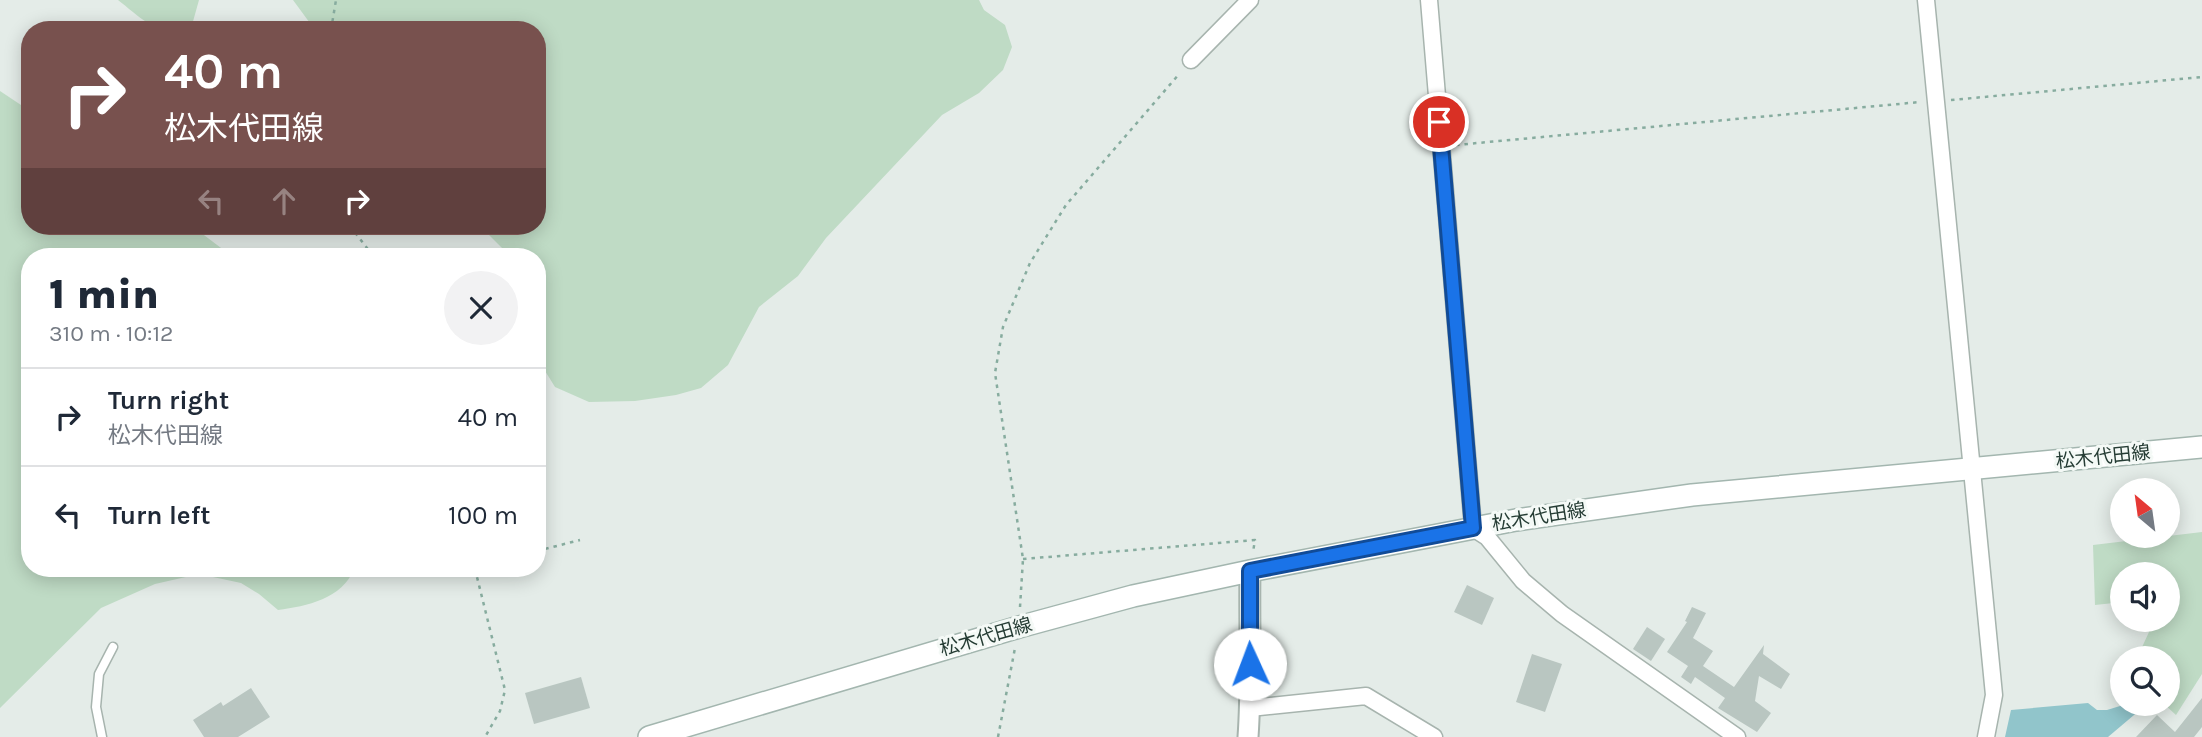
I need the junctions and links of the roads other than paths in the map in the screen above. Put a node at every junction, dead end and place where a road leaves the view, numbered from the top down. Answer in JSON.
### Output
{"nodes":[{"id":1,"x":1250,"y":0,"type":"edge"},
{"id":2,"x":1429,"y":0,"type":"edge"},
{"id":3,"x":1926,"y":0,"type":"edge"},
{"id":4,"x":1191,"y":60,"type":"road end"},
{"id":5,"x":2202,"y":447,"type":"edge"},
{"id":6,"x":1971,"y":470,"type":"junction"},
{"id":7,"x":1473,"y":528,"type":"junction"},
{"id":8,"x":1250,"y":571,"type":"junction"},
{"id":9,"x":113,"y":647,"type":"dead end"},
{"id":10,"x":1250,"y":708,"type":"junction"},
{"id":11,"x":675,"y":733,"type":"edge"},
{"id":12,"x":102,"y":737,"type":"edge"},
{"id":13,"x":649,"y":737,"type":"edge"},
{"id":14,"x":1248,"y":737,"type":"edge"},
{"id":15,"x":1434,"y":737,"type":"edge"},
{"id":16,"x":1737,"y":737,"type":"edge"},
{"id":17,"x":1986,"y":737,"type":"edge"}],
"edges":[{"from":1,"to":4,"type":"street"},
{"from":2,"to":7,"type":"street"},
{"from":3,"to":6,"type":"street"},
{"from":5,"to":6,"type":"main road","name":"松木代田線"},
{"from":6,"to":7,"type":"main road","name":"松木代田線"},
{"from":6,"to":17,"type":"street"},
{"from":7,"to":8,"type":"main road","name":"松木代田線"},
{"from":7,"to":16,"type":"street"},
{"from":8,"to":10,"type":"street"},
{"from":8,"to":11,"type":"main road","name":"松木代田線"},
{"from":9,"to":12,"type":"lane"},
{"from":10,"to":14,"type":"street"},
{"from":10,"to":15,"type":"street"},
{"from":11,"to":13,"type":"main road","name":"松木代田線"}]}
